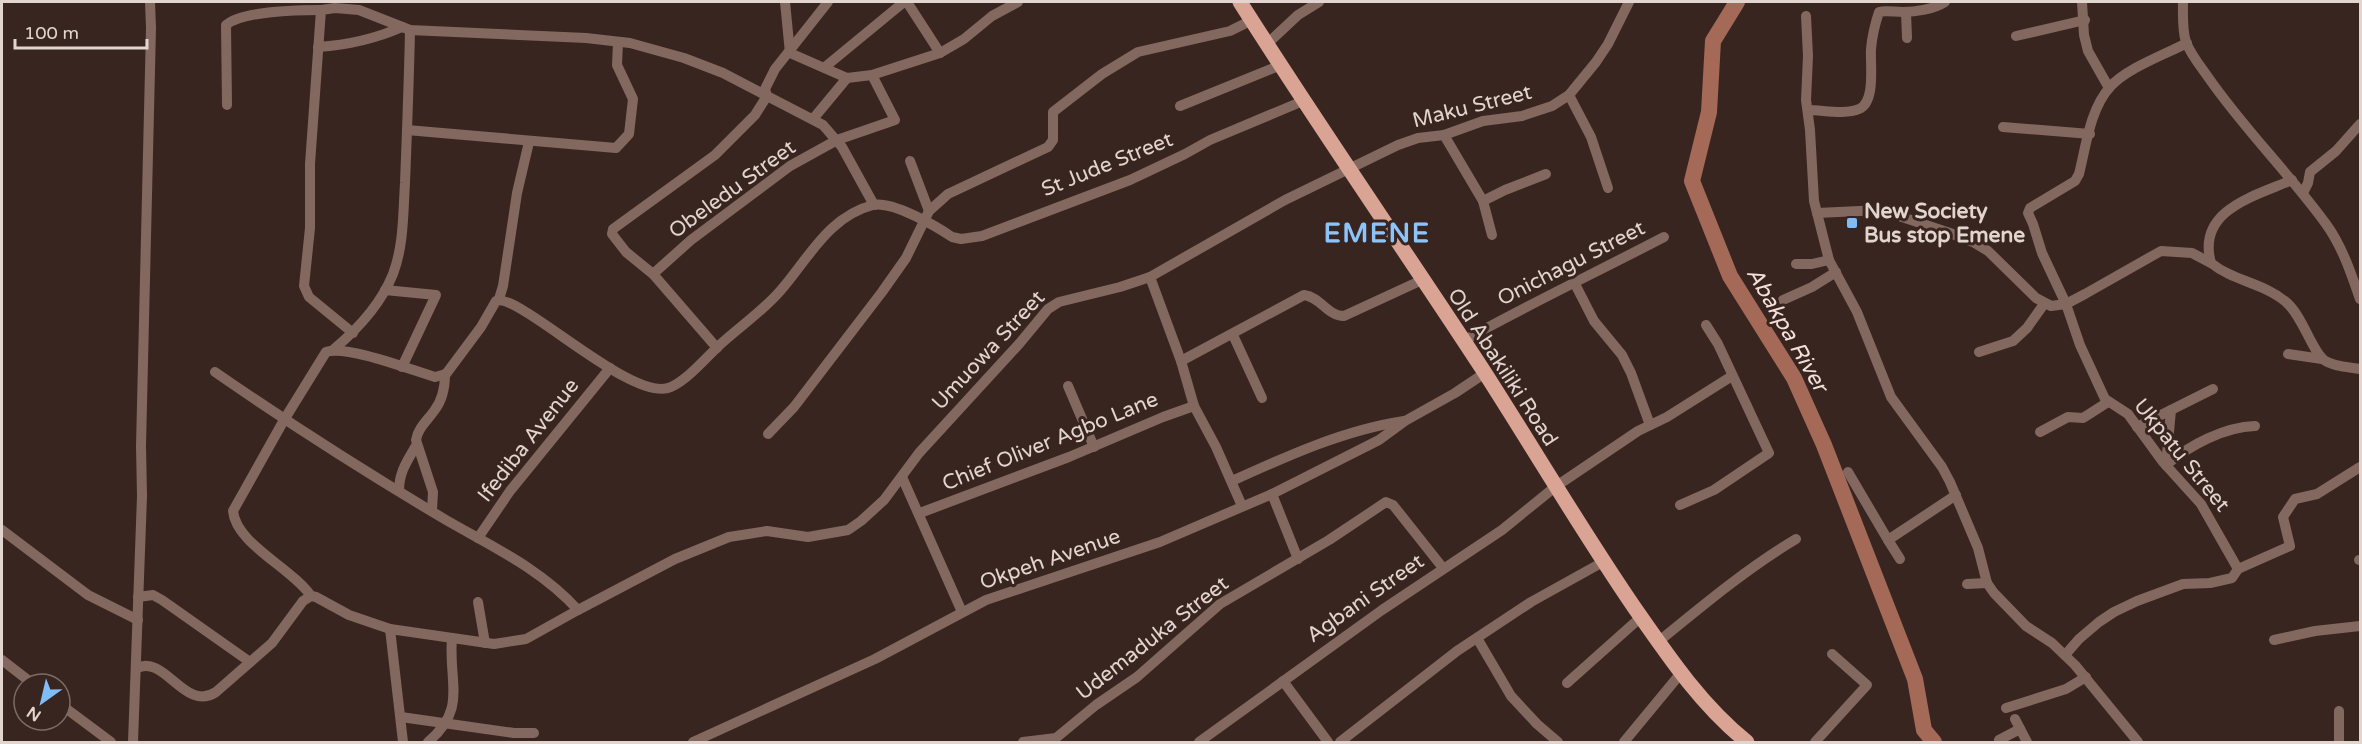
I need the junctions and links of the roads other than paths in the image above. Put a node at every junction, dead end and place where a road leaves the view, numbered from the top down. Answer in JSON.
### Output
{"nodes":[{"id":1,"x":150,"y":2,"type":"edge"},
{"id":2,"x":785,"y":2,"type":"edge"},
{"id":3,"x":828,"y":2,"type":"edge"},
{"id":4,"x":905,"y":2,"type":"edge"},
{"id":5,"x":1018,"y":2,"type":"edge"},
{"id":6,"x":1240,"y":2,"type":"edge"},
{"id":7,"x":1319,"y":2,"type":"edge"},
{"id":8,"x":1629,"y":2,"type":"edge"},
{"id":9,"x":1945,"y":2,"type":"edge"},
{"id":10,"x":2082,"y":2,"type":"edge"},
{"id":11,"x":2183,"y":2,"type":"edge"},
{"id":12,"x":321,"y":10,"type":"junction"},
{"id":13,"x":1906,"y":12,"type":"junction"},
{"id":14,"x":1806,"y":16,"type":"dead end"},
{"id":15,"x":1252,"y":20,"type":"junction"},
{"id":16,"x":2085,"y":20,"type":"junction"},
{"id":17,"x":406,"y":29,"type":"junction"},
{"id":18,"x":2016,"y":36,"type":"dead end"},
{"id":19,"x":1907,"y":38,"type":"dead end"},
{"id":20,"x":618,"y":42,"type":"junction"},
{"id":21,"x":2187,"y":43,"type":"junction"},
{"id":22,"x":1267,"y":44,"type":"junction"},
{"id":23,"x":318,"y":47,"type":"junction"},
{"id":24,"x":790,"y":53,"type":"junction"},
{"id":25,"x":940,"y":53,"type":"junction"},
{"id":26,"x":1281,"y":65,"type":"junction"},
{"id":27,"x":825,"y":67,"type":"junction"},
{"id":28,"x":872,"y":75,"type":"junction"},
{"id":29,"x":848,"y":78,"type":"junction"},
{"id":30,"x":2109,"y":88,"type":"junction"},
{"id":31,"x":1569,"y":95,"type":"junction"},
{"id":32,"x":767,"y":96,"type":"junction"},
{"id":33,"x":1303,"y":101,"type":"junction"},
{"id":34,"x":227,"y":105,"type":"dead end"},
{"id":35,"x":1180,"y":106,"type":"dead end"},
{"id":36,"x":1808,"y":110,"type":"junction"},
{"id":37,"x":813,"y":119,"type":"junction"},
{"id":38,"x":2361,"y":124,"type":"edge"},
{"id":39,"x":2003,"y":127,"type":"dead end"},
{"id":40,"x":407,"y":130,"type":"junction"},
{"id":41,"x":2090,"y":134,"type":"junction"},
{"id":42,"x":1444,"y":135,"type":"junction"},
{"id":43,"x":837,"y":140,"type":"junction"},
{"id":44,"x":529,"y":142,"type":"junction"},
{"id":45,"x":910,"y":161,"type":"dead end"},
{"id":46,"x":1349,"y":170,"type":"junction"},
{"id":47,"x":1546,"y":174,"type":"dead end"},
{"id":48,"x":2292,"y":180,"type":"junction"},
{"id":49,"x":1608,"y":188,"type":"dead end"},
{"id":50,"x":2302,"y":193,"type":"junction"},
{"id":51,"x":1483,"y":201,"type":"junction"},
{"id":52,"x":873,"y":205,"type":"junction"},
{"id":53,"x":929,"y":211,"type":"junction"},
{"id":54,"x":1817,"y":213,"type":"junction"},
{"id":55,"x":924,"y":221,"type":"junction"},
{"id":56,"x":1492,"y":235,"type":"dead end"},
{"id":57,"x":1664,"y":237,"type":"dead end"},
{"id":58,"x":1829,"y":260,"type":"junction"},
{"id":59,"x":2211,"y":263,"type":"junction"},
{"id":60,"x":1796,"y":264,"type":"dead end"},
{"id":61,"x":1836,"y":272,"type":"junction"},
{"id":62,"x":653,"y":274,"type":"junction"},
{"id":63,"x":1150,"y":277,"type":"junction"},
{"id":64,"x":1422,"y":280,"type":"junction"},
{"id":65,"x":1575,"y":284,"type":"junction"},
{"id":66,"x":385,"y":290,"type":"junction"},
{"id":67,"x":2361,"y":298,"type":"edge"},
{"id":68,"x":499,"y":300,"type":"junction"},
{"id":69,"x":1783,"y":300,"type":"dead end"},
{"id":70,"x":2066,"y":303,"type":"junction"},
{"id":71,"x":2044,"y":304,"type":"junction"},
{"id":72,"x":1706,"y":325,"type":"dead end"},
{"id":73,"x":353,"y":333,"type":"junction"},
{"id":74,"x":1233,"y":335,"type":"junction"},
{"id":75,"x":1463,"y":341,"type":"junction"},
{"id":76,"x":717,"y":348,"type":"junction"},
{"id":77,"x":334,"y":349,"type":"junction"},
{"id":78,"x":1979,"y":352,"type":"dead end"},
{"id":79,"x":2288,"y":354,"type":"dead end"},
{"id":80,"x":2322,"y":359,"type":"junction"},
{"id":81,"x":1181,"y":361,"type":"junction"},
{"id":82,"x":402,"y":367,"type":"junction"},
{"id":83,"x":610,"y":368,"type":"junction"},
{"id":84,"x":2361,"y":369,"type":"edge"},
{"id":85,"x":214,"y":372,"type":"dead end"},
{"id":86,"x":1485,"y":373,"type":"junction"},
{"id":87,"x":445,"y":374,"type":"junction"},
{"id":88,"x":1732,"y":376,"type":"junction"},
{"id":89,"x":1068,"y":386,"type":"dead end"},
{"id":90,"x":2213,"y":389,"type":"dead end"},
{"id":91,"x":1262,"y":398,"type":"dead end"},
{"id":92,"x":2108,"y":402,"type":"junction"},
{"id":93,"x":1194,"y":406,"type":"junction"},
{"id":94,"x":2171,"y":410,"type":"junction"},
{"id":95,"x":284,"y":420,"type":"junction"},
{"id":96,"x":1405,"y":421,"type":"junction"},
{"id":97,"x":1650,"y":425,"type":"junction"},
{"id":98,"x":2255,"y":426,"type":"dead end"},
{"id":99,"x":2137,"y":427,"type":"junction"},
{"id":100,"x":2040,"y":432,"type":"dead end"},
{"id":101,"x":768,"y":434,"type":"dead end"},
{"id":102,"x":417,"y":444,"type":"junction"},
{"id":103,"x":1094,"y":447,"type":"junction"},
{"id":104,"x":2166,"y":465,"type":"junction"},
{"id":105,"x":2361,"y":467,"type":"edge"},
{"id":106,"x":1848,"y":472,"type":"dead end"},
{"id":107,"x":902,"y":477,"type":"junction"},
{"id":108,"x":1232,"y":480,"type":"junction"},
{"id":109,"x":1555,"y":487,"type":"junction"},
{"id":110,"x":399,"y":491,"type":"junction"},
{"id":111,"x":1272,"y":494,"type":"junction"},
{"id":112,"x":1956,"y":495,"type":"junction"},
{"id":113,"x":1680,"y":505,"type":"dead end"},
{"id":114,"x":1242,"y":506,"type":"junction"},
{"id":115,"x":432,"y":510,"type":"junction"},
{"id":116,"x":920,"y":513,"type":"junction"},
{"id":117,"x":2,"y":530,"type":"edge"},
{"id":118,"x":478,"y":538,"type":"junction"},
{"id":119,"x":1796,"y":539,"type":"dead end"},
{"id":120,"x":1888,"y":540,"type":"junction"},
{"id":121,"x":1298,"y":559,"type":"junction"},
{"id":122,"x":1900,"y":559,"type":"dead end"},
{"id":123,"x":1604,"y":562,"type":"junction"},
{"id":124,"x":1443,"y":568,"type":"junction"},
{"id":125,"x":2238,"y":569,"type":"junction"},
{"id":126,"x":1987,"y":583,"type":"junction"},
{"id":127,"x":1967,"y":584,"type":"dead end"},
{"id":128,"x":311,"y":596,"type":"junction"},
{"id":129,"x":138,"y":597,"type":"junction"},
{"id":130,"x":478,"y":602,"type":"dead end"},
{"id":131,"x":578,"y":610,"type":"junction"},
{"id":132,"x":962,"y":612,"type":"junction"},
{"id":133,"x":1641,"y":616,"type":"junction"},
{"id":134,"x":138,"y":620,"type":"junction"},
{"id":135,"x":2361,"y":626,"type":"edge"},
{"id":136,"x":390,"y":629,"type":"junction"},
{"id":137,"x":452,"y":638,"type":"junction"},
{"id":138,"x":1477,"y":638,"type":"junction"},
{"id":139,"x":2274,"y":640,"type":"dead end"},
{"id":140,"x":1658,"y":642,"type":"junction"},
{"id":141,"x":484,"y":643,"type":"junction"},
{"id":142,"x":1832,"y":654,"type":"dead end"},
{"id":143,"x":2065,"y":655,"type":"junction"},
{"id":144,"x":250,"y":662,"type":"junction"},
{"id":145,"x":137,"y":668,"type":"junction"},
{"id":146,"x":1681,"y":673,"type":"junction"},
{"id":147,"x":2086,"y":677,"type":"junction"},
{"id":148,"x":1283,"y":681,"type":"junction"},
{"id":149,"x":1567,"y":683,"type":"dead end"},
{"id":150,"x":2006,"y":708,"type":"dead end"},
{"id":151,"x":2339,"y":711,"type":"dead end"},
{"id":152,"x":72,"y":713,"type":"edge"},
{"id":153,"x":401,"y":717,"type":"junction"},
{"id":154,"x":446,"y":724,"type":"junction"},
{"id":155,"x":534,"y":733,"type":"dead end"},
{"id":156,"x":2000,"y":740,"type":"dead end"},
{"id":157,"x":111,"y":742,"type":"edge"},
{"id":158,"x":133,"y":742,"type":"edge"},
{"id":159,"x":403,"y":742,"type":"edge"},
{"id":160,"x":428,"y":742,"type":"edge"},
{"id":161,"x":693,"y":742,"type":"edge"},
{"id":162,"x":1024,"y":742,"type":"edge"},
{"id":163,"x":1199,"y":742,"type":"edge"},
{"id":164,"x":1329,"y":742,"type":"edge"},
{"id":165,"x":1340,"y":742,"type":"edge"},
{"id":166,"x":1558,"y":742,"type":"edge"},
{"id":167,"x":1624,"y":742,"type":"edge"},
{"id":168,"x":1747,"y":742,"type":"edge"},
{"id":169,"x":1815,"y":742,"type":"edge"},
{"id":170,"x":2027,"y":742,"type":"edge"},
{"id":171,"x":2138,"y":742,"type":"edge"},
{"id":172,"x":2339,"y":742,"type":"edge"}],
"edges":[{"from":1,"to":129,"type":"street"},
{"from":2,"to":24,"type":"street"},
{"from":3,"to":24,"type":"street"},
{"from":4,"to":25,"type":"street"},
{"from":4,"to":27,"type":"street"},
{"from":5,"to":25,"type":"street"},
{"from":6,"to":15,"type":"main road","name":"Old Abakiliki Road"},
{"from":7,"to":22,"type":"street"},
{"from":8,"to":31,"type":"street","name":"Maku Street"},
{"from":9,"to":13,"type":"street"},
{"from":10,"to":16,"type":"street"},
{"from":11,"to":21,"type":"street"},
{"from":12,"to":17,"type":"street"},
{"from":12,"to":23,"type":"street"},
{"from":12,"to":34,"type":"street"},
{"from":13,"to":19,"type":"street"},
{"from":13,"to":36,"type":"street"},
{"from":14,"to":36,"type":"street"},
{"from":15,"to":22,"type":"main road","name":"Old Abakiliki Road"},
{"from":15,"to":53,"type":"street"},
{"from":16,"to":18,"type":"street"},
{"from":16,"to":30,"type":"street"},
{"from":17,"to":20,"type":"street"},
{"from":17,"to":23,"type":"street"},
{"from":17,"to":40,"type":"street"},
{"from":20,"to":32,"type":"street"},
{"from":20,"to":44,"type":"street"},
{"from":21,"to":30,"type":"street"},
{"from":21,"to":48,"type":"street"},
{"from":22,"to":26,"type":"main road","name":"Old Abakiliki Road"},
{"from":23,"to":73,"type":"street"},
{"from":24,"to":27,"type":"street"},
{"from":24,"to":32,"type":"street"},
{"from":25,"to":28,"type":"street"},
{"from":26,"to":33,"type":"main road","name":"Old Abakiliki Road"},
{"from":26,"to":35,"type":"street"},
{"from":27,"to":29,"type":"street"},
{"from":28,"to":29,"type":"street"},
{"from":28,"to":43,"type":"street","name":"Obeledu Street"},
{"from":29,"to":37,"type":"street"},
{"from":30,"to":41,"type":"street"},
{"from":31,"to":42,"type":"street","name":"Maku Street"},
{"from":31,"to":49,"type":"street"},
{"from":32,"to":37,"type":"street"},
{"from":32,"to":62,"type":"street"},
{"from":33,"to":46,"type":"main road","name":"Old Abakiliki Road"},
{"from":33,"to":55,"type":"street","name":"St Jude Street"},
{"from":36,"to":54,"type":"street"},
{"from":37,"to":43,"type":"street"},
{"from":38,"to":50,"type":"street"},
{"from":39,"to":41,"type":"street"},
{"from":40,"to":44,"type":"street"},
{"from":40,"to":66,"type":"street"},
{"from":41,"to":70,"type":"street","name":"Ukpatu Street"},
{"from":42,"to":46,"type":"street","name":"Maku Street"},
{"from":42,"to":51,"type":"street"},
{"from":43,"to":52,"type":"street"},
{"from":43,"to":62,"type":"street","name":"Obeledu Street"},
{"from":44,"to":68,"type":"street"},
{"from":45,"to":53,"type":"street"},
{"from":46,"to":63,"type":"street","name":"Umuowa Street"},
{"from":46,"to":64,"type":"main road","name":"Old Abakiliki Road"},
{"from":47,"to":51,"type":"street"},
{"from":48,"to":50,"type":"street"},
{"from":48,"to":59,"type":"street"},
{"from":50,"to":67,"type":"street"},
{"from":51,"to":56,"type":"street"},
{"from":52,"to":55,"type":"street","name":"St Jude Street"},
{"from":52,"to":76,"type":"street"},
{"from":53,"to":55,"type":"street"},
{"from":54,"to":58,"type":"street"},
{"from":54,"to":71,"type":"street"},
{"from":55,"to":101,"type":"street"},
{"from":57,"to":65,"type":"street","name":"Onichagu Street"},
{"from":58,"to":60,"type":"street"},
{"from":58,"to":61,"type":"street"},
{"from":59,"to":70,"type":"street"},
{"from":59,"to":80,"type":"street"},
{"from":61,"to":69,"type":"street"},
{"from":61,"to":112,"type":"street"},
{"from":62,"to":76,"type":"street"},
{"from":63,"to":81,"type":"street"},
{"from":63,"to":107,"type":"street","name":"Umuowa Street"},
{"from":64,"to":74,"type":"street"},
{"from":64,"to":75,"type":"main road","name":"Old Abakiliki Road"},
{"from":65,"to":75,"type":"street","name":"Onichagu Street"},
{"from":65,"to":97,"type":"street"},
{"from":66,"to":73,"type":"street"},
{"from":66,"to":82,"type":"street"},
{"from":68,"to":83,"type":"street"},
{"from":68,"to":87,"type":"street"},
{"from":70,"to":71,"type":"street"},
{"from":70,"to":92,"type":"street","name":"Ukpatu Street"},
{"from":71,"to":78,"type":"street"},
{"from":72,"to":88,"type":"street"},
{"from":73,"to":77,"type":"street"},
{"from":74,"to":81,"type":"street"},
{"from":74,"to":91,"type":"street"},
{"from":75,"to":86,"type":"main road","name":"Old Abakiliki Road"},
{"from":76,"to":83,"type":"street"},
{"from":77,"to":82,"type":"street"},
{"from":77,"to":95,"type":"street"},
{"from":79,"to":80,"type":"street"},
{"from":80,"to":84,"type":"street"},
{"from":81,"to":93,"type":"street"},
{"from":82,"to":87,"type":"street"},
{"from":83,"to":118,"type":"street","name":"Ifediba Avenue"},
{"from":85,"to":95,"type":"street"},
{"from":86,"to":96,"type":"street"},
{"from":86,"to":109,"type":"main road","name":"Old Abakiliki Road"},
{"from":87,"to":102,"type":"street"},
{"from":88,"to":97,"type":"street","name":"Agbani Street"},
{"from":88,"to":113,"type":"street"},
{"from":89,"to":103,"type":"street"},
{"from":90,"to":94,"type":"street"},
{"from":92,"to":99,"type":"street","name":"Ukpatu Street"},
{"from":92,"to":100,"type":"street"},
{"from":93,"to":103,"type":"street","name":"Chief Oliver Agbo Lane"},
{"from":93,"to":108,"type":"street"},
{"from":94,"to":99,"type":"street"},
{"from":94,"to":104,"type":"street"},
{"from":95,"to":110,"type":"street"},
{"from":95,"to":128,"type":"street"},
{"from":96,"to":108,"type":"street"},
{"from":96,"to":111,"type":"street"},
{"from":97,"to":109,"type":"street","name":"Agbani Street"},
{"from":98,"to":104,"type":"street"},
{"from":99,"to":104,"type":"street","name":"Ukpatu Street"},
{"from":102,"to":110,"type":"street"},
{"from":102,"to":115,"type":"street"},
{"from":103,"to":116,"type":"street","name":"Chief Oliver Agbo Lane"},
{"from":104,"to":125,"type":"street","name":"Ukpatu Street"},
{"from":105,"to":125,"type":"street"},
{"from":106,"to":120,"type":"street"},
{"from":107,"to":116,"type":"street"},
{"from":107,"to":131,"type":"street","name":"Umuowa Street"},
{"from":108,"to":114,"type":"street"},
{"from":109,"to":123,"type":"main road","name":"Old Abakiliki Road"},
{"from":109,"to":124,"type":"street","name":"Agbani Street"},
{"from":110,"to":115,"type":"street"},
{"from":111,"to":114,"type":"street"},
{"from":111,"to":121,"type":"street"},
{"from":112,"to":120,"type":"street"},
{"from":112,"to":126,"type":"street"},
{"from":114,"to":132,"type":"street","name":"Okpeh Avenue"},
{"from":115,"to":118,"type":"street"},
{"from":116,"to":132,"type":"street"},
{"from":117,"to":134,"type":"street"},
{"from":118,"to":131,"type":"street"},
{"from":119,"to":140,"type":"street"},
{"from":120,"to":122,"type":"street"},
{"from":121,"to":124,"type":"street","name":"Udemaduka Street"},
{"from":121,"to":162,"type":"street","name":"Udemaduka Street"},
{"from":123,"to":133,"type":"main road","name":"Old Abakiliki Road"},
{"from":123,"to":138,"type":"street"},
{"from":124,"to":148,"type":"street","name":"Agbani Street"},
{"from":125,"to":143,"type":"street"},
{"from":126,"to":127,"type":"street"},
{"from":126,"to":143,"type":"street"},
{"from":128,"to":136,"type":"street","name":"Umuowa Street"},
{"from":128,"to":144,"type":"street"},
{"from":129,"to":134,"type":"street"},
{"from":129,"to":144,"type":"street"},
{"from":130,"to":141,"type":"street"},
{"from":131,"to":141,"type":"street","name":"Umuowa Street"},
{"from":132,"to":161,"type":"street","name":"Okpeh Avenue"},
{"from":133,"to":140,"type":"main road","name":"Old Abakiliki Road"},
{"from":133,"to":149,"type":"street"},
{"from":134,"to":145,"type":"street"},
{"from":135,"to":139,"type":"street"},
{"from":136,"to":137,"type":"street","name":"Umuowa Street"},
{"from":136,"to":153,"type":"street"},
{"from":137,"to":141,"type":"street","name":"Umuowa Street"},
{"from":137,"to":154,"type":"street"},
{"from":138,"to":165,"type":"street"},
{"from":138,"to":166,"type":"street"},
{"from":140,"to":146,"type":"main road","name":"Old Abakiliki Road"},
{"from":142,"to":169,"type":"street"},
{"from":143,"to":147,"type":"street"},
{"from":144,"to":145,"type":"street"},
{"from":145,"to":158,"type":"street"},
{"from":146,"to":167,"type":"street"},
{"from":146,"to":168,"type":"main road","name":"Old Abakiliki Road"},
{"from":147,"to":150,"type":"street"},
{"from":147,"to":171,"type":"street"},
{"from":148,"to":163,"type":"street","name":"Agbani Street"},
{"from":148,"to":164,"type":"street"},
{"from":151,"to":172,"type":"street"},
{"from":152,"to":157,"type":"street"},
{"from":153,"to":154,"type":"street"},
{"from":153,"to":159,"type":"street"},
{"from":154,"to":155,"type":"street"},
{"from":154,"to":160,"type":"street"},
{"from":156,"to":170,"type":"street"}]}
